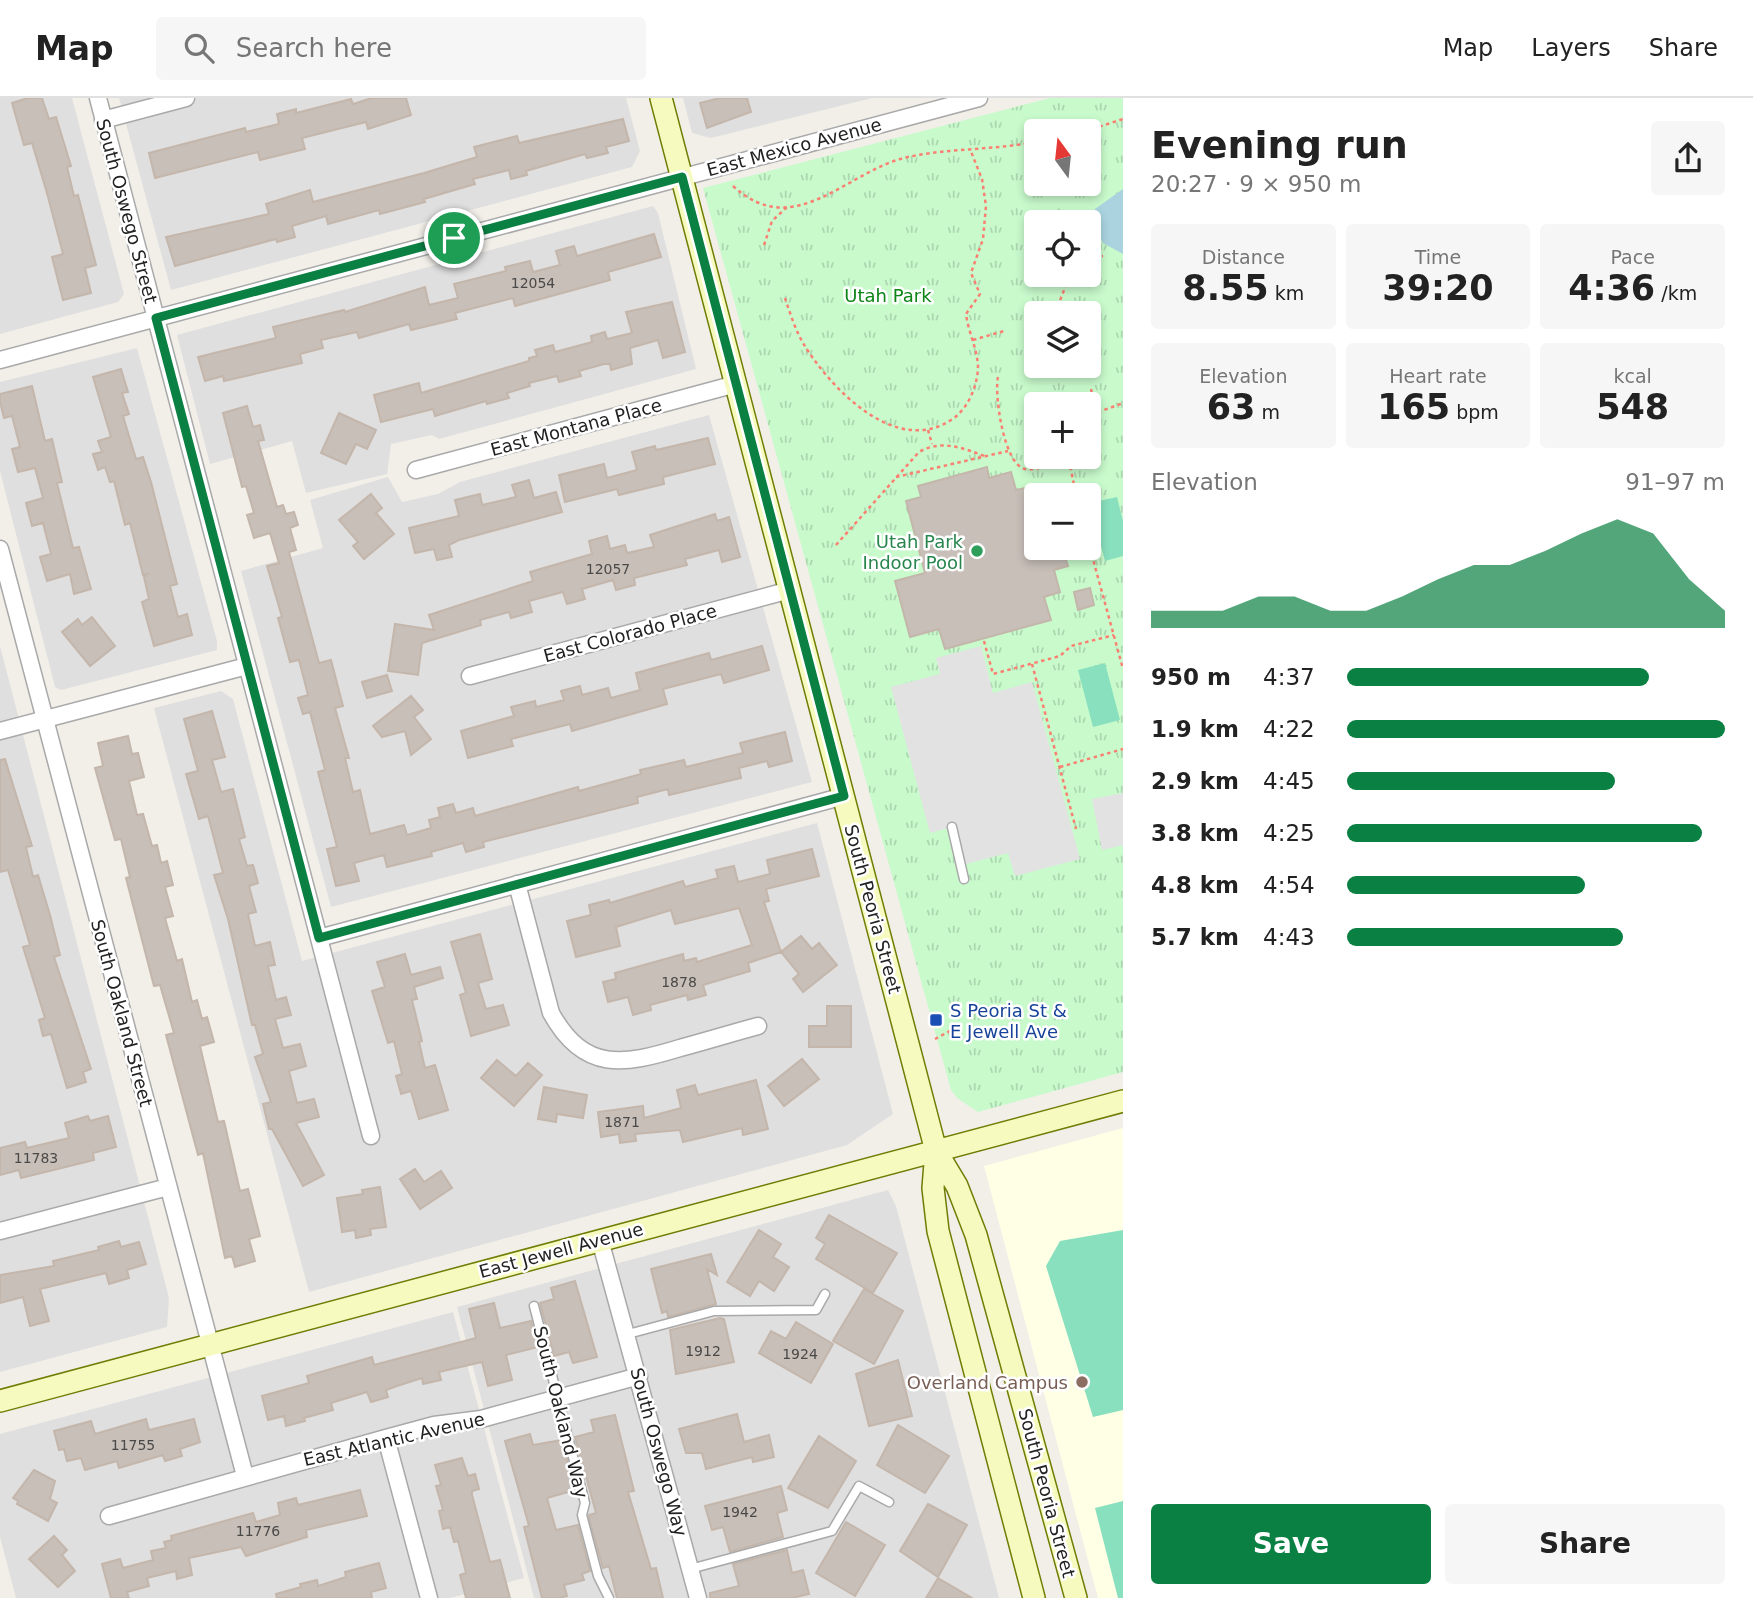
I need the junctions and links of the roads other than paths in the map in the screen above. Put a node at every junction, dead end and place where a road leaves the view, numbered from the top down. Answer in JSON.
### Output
{"nodes":[{"id":1,"x":98,"y":98,"type":"edge"},
{"id":2,"x":186,"y":98,"type":"edge"},
{"id":3,"x":661,"y":98,"type":"edge"},
{"id":4,"x":979,"y":98,"type":"edge"},
{"id":5,"x":103,"y":120,"type":"junction"},
{"id":6,"x":682,"y":177,"type":"junction"},
{"id":7,"x":156,"y":318,"type":"junction"},
{"id":8,"x":0,"y":360,"type":"edge"},
{"id":9,"x":736,"y":384,"type":"junction"},
{"id":10,"x":416,"y":470,"type":"dead end"},
{"id":11,"x":0,"y":550,"type":"edge"},
{"id":12,"x":790,"y":590,"type":"junction"},
{"id":13,"x":247,"y":666,"type":"junction"},
{"id":14,"x":470,"y":676,"type":"dead end"},
{"id":15,"x":45,"y":719,"type":"junction"},
{"id":16,"x":0,"y":731,"type":"edge"},
{"id":17,"x":844,"y":796,"type":"junction"},
{"id":18,"x":952,"y":827,"type":"dead end"},
{"id":19,"x":964,"y":879,"type":"dead end"},
{"id":20,"x":517,"y":884,"type":"junction"},
{"id":21,"x":319,"y":938,"type":"junction"},
{"id":22,"x":758,"y":1026,"type":"dead end"},
{"id":23,"x":1123,"y":1101,"type":"edge"},
{"id":24,"x":371,"y":1136,"type":"dead end"},
{"id":25,"x":936,"y":1151,"type":"junction"},
{"id":26,"x":168,"y":1187,"type":"junction"},
{"id":27,"x":0,"y":1231,"type":"edge"},
{"id":28,"x":600,"y":1240,"type":"junction"},
{"id":29,"x":825,"y":1294,"type":"dead end"},
{"id":30,"x":534,"y":1306,"type":"dead end"},
{"id":31,"x":628,"y":1334,"type":"junction"},
{"id":32,"x":209,"y":1345,"type":"junction"},
{"id":33,"x":639,"y":1376,"type":"junction"},
{"id":34,"x":557,"y":1398,"type":"junction"},
{"id":35,"x":0,"y":1401,"type":"edge"},
{"id":36,"x":386,"y":1437,"type":"junction"},
{"id":37,"x":245,"y":1476,"type":"junction"},
{"id":38,"x":888,"y":1502,"type":"dead end"},
{"id":39,"x":109,"y":1516,"type":"dead end"},
{"id":40,"x":690,"y":1569,"type":"junction"},
{"id":41,"x":429,"y":1598,"type":"edge"},
{"id":42,"x":609,"y":1598,"type":"edge"},
{"id":43,"x":698,"y":1598,"type":"edge"},
{"id":44,"x":1034,"y":1598,"type":"edge"},
{"id":45,"x":1076,"y":1598,"type":"edge"}],
"edges":[{"from":1,"to":5,"type":"street","name":"South Oswego Street"},
{"from":2,"to":5,"type":"street"},
{"from":3,"to":6,"type":"main road","name":"South Peoria Street"},
{"from":4,"to":6,"type":"street","name":"East Mexico Avenue"},
{"from":5,"to":7,"type":"street","name":"South Oswego Street"},
{"from":6,"to":7,"type":"street","name":"East Mexico Avenue"},
{"from":6,"to":9,"type":"main road","name":"South Peoria Street"},
{"from":7,"to":8,"type":"street","name":"East Mexico Avenue"},
{"from":7,"to":13,"type":"street","name":"South Oswego Street"},
{"from":9,"to":10,"type":"street","name":"East Montana Place"},
{"from":9,"to":12,"type":"main road","name":"South Peoria Street"},
{"from":11,"to":15,"type":"street","name":"South Oakland Street"},
{"from":12,"to":14,"type":"street","name":"East Colorado Place"},
{"from":12,"to":17,"type":"main road","name":"South Peoria Street"},
{"from":13,"to":15,"type":"street"},
{"from":13,"to":21,"type":"street","name":"South Oswego Street"},
{"from":15,"to":16,"type":"street"},
{"from":15,"to":26,"type":"street","name":"South Oakland Street"},
{"from":17,"to":20,"type":"street"},
{"from":17,"to":25,"type":"main road","name":"South Peoria Street"},
{"from":18,"to":19,"type":"lane"},
{"from":20,"to":21,"type":"street"},
{"from":20,"to":22,"type":"street"},
{"from":21,"to":24,"type":"street","name":"South Oswego Street"},
{"from":23,"to":25,"type":"main road","name":"East Jewell Avenue"},
{"from":25,"to":28,"type":"main road","name":"East Jewell Avenue"},
{"from":25,"to":44,"type":"main road","name":"South Peoria Street"},
{"from":25,"to":45,"type":"main road","name":"South Peoria Street"},
{"from":26,"to":27,"type":"street"},
{"from":26,"to":32,"type":"street","name":"South Oakland Street"},
{"from":28,"to":31,"type":"street","name":"South Oswego Way"},
{"from":28,"to":32,"type":"main road","name":"East Jewell Avenue"},
{"from":29,"to":31,"type":"lane"},
{"from":30,"to":34,"type":"lane","name":"South Oakland Way"},
{"from":31,"to":33,"type":"street","name":"South Oswego Way"},
{"from":32,"to":35,"type":"main road","name":"East Jewell Avenue"},
{"from":32,"to":37,"type":"street","name":"South Oakland Street"},
{"from":33,"to":34,"type":"street","name":"East Atlantic Avenue"},
{"from":33,"to":40,"type":"street","name":"South Oswego Way"},
{"from":34,"to":36,"type":"street","name":"East Atlantic Avenue"},
{"from":34,"to":42,"type":"lane","name":"South Oakland Way"},
{"from":36,"to":37,"type":"street","name":"East Atlantic Avenue"},
{"from":36,"to":41,"type":"street"},
{"from":37,"to":39,"type":"street","name":"East Atlantic Avenue"},
{"from":38,"to":40,"type":"lane"},
{"from":40,"to":43,"type":"street","name":"South Oswego Way"}]}
